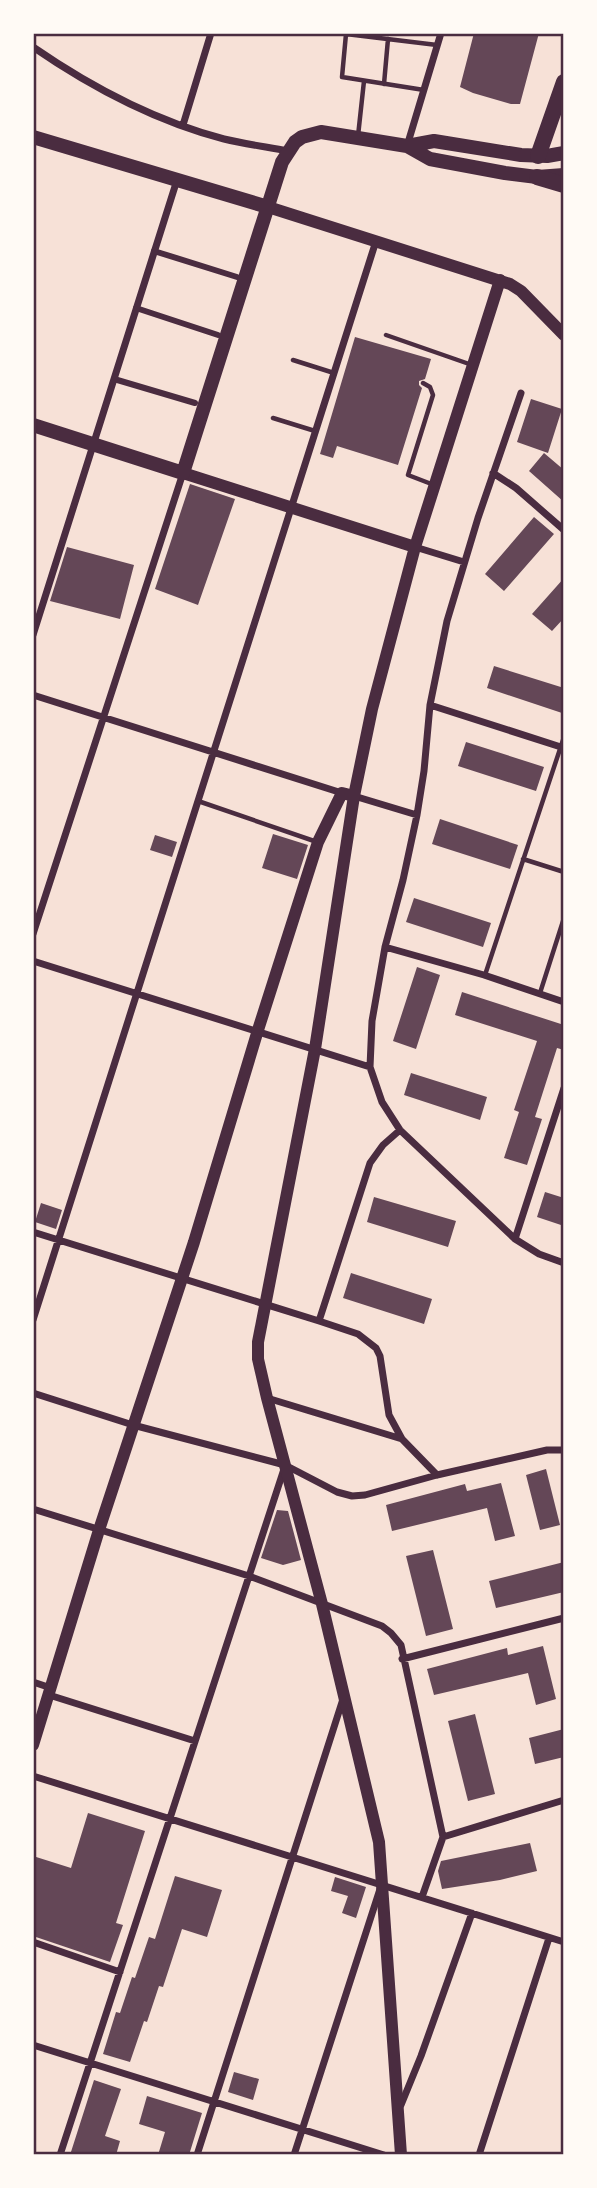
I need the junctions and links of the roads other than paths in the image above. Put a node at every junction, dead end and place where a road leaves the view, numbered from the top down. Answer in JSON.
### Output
{"nodes":[{"id":1,"x":212,"y":33,"type":"edge"},
{"id":2,"x":442,"y":33,"type":"edge"},
{"id":3,"x":376,"y":35,"type":"edge"},
{"id":4,"x":388,"y":39,"type":"junction"},
{"id":5,"x":438,"y":45,"type":"junction"},
{"id":6,"x":33,"y":47,"type":"edge"},
{"id":7,"x":364,"y":81,"type":"junction"},
{"id":8,"x":564,"y":82,"type":"edge"},
{"id":9,"x":384,"y":84,"type":"junction"},
{"id":10,"x":424,"y":90,"type":"junction"},
{"id":11,"x":183,"y":124,"type":"junction"},
{"id":12,"x":33,"y":137,"type":"edge"},
{"id":13,"x":358,"y":138,"type":"junction"},
{"id":14,"x":407,"y":146,"type":"junction"},
{"id":15,"x":288,"y":151,"type":"junction"},
{"id":16,"x":564,"y":153,"type":"edge"},
{"id":17,"x":538,"y":156,"type":"junction"},
{"id":18,"x":564,"y":175,"type":"edge"},
{"id":19,"x":537,"y":177,"type":"junction"},
{"id":20,"x":177,"y":180,"type":"junction"},
{"id":21,"x":564,"y":185,"type":"edge"},
{"id":22,"x":268,"y":207,"type":"junction"},
{"id":23,"x":376,"y":241,"type":"junction"},
{"id":24,"x":155,"y":251,"type":"junction"},
{"id":25,"x":237,"y":277,"type":"dead end"},
{"id":26,"x":500,"y":280,"type":"junction"},
{"id":27,"x":136,"y":309,"type":"junction"},
{"id":28,"x":218,"y":335,"type":"dead end"},
{"id":29,"x":386,"y":335,"type":"dead end"},
{"id":30,"x":564,"y":335,"type":"edge"},
{"id":31,"x":293,"y":360,"type":"dead end"},
{"id":32,"x":472,"y":365,"type":"junction"},
{"id":33,"x":335,"y":373,"type":"junction"},
{"id":34,"x":114,"y":379,"type":"junction"},
{"id":35,"x":424,"y":383,"type":"dead end"},
{"id":36,"x":521,"y":393,"type":"dead end"},
{"id":37,"x":195,"y":403,"type":"dead end"},
{"id":38,"x":273,"y":418,"type":"dead end"},
{"id":39,"x":33,"y":425,"type":"edge"},
{"id":40,"x":316,"y":432,"type":"junction"},
{"id":41,"x":94,"y":444,"type":"junction"},
{"id":42,"x":183,"y":473,"type":"junction"},
{"id":43,"x":493,"y":473,"type":"junction"},
{"id":44,"x":434,"y":485,"type":"junction"},
{"id":45,"x":292,"y":508,"type":"junction"},
{"id":46,"x":564,"y":530,"type":"edge"},
{"id":47,"x":415,"y":547,"type":"junction"},
{"id":48,"x":464,"y":562,"type":"junction"},
{"id":49,"x":33,"y":635,"type":"edge"},
{"id":50,"x":33,"y":695,"type":"edge"},
{"id":51,"x":430,"y":705,"type":"junction"},
{"id":52,"x":104,"y":717,"type":"junction"},
{"id":53,"x":564,"y":737,"type":"edge"},
{"id":54,"x":562,"y":748,"type":"edge"},
{"id":55,"x":214,"y":752,"type":"junction"},
{"id":56,"x":348,"y":794,"type":"junction"},
{"id":57,"x":198,"y":801,"type":"junction"},
{"id":58,"x":417,"y":815,"type":"junction"},
{"id":59,"x":318,"y":842,"type":"junction"},
{"id":60,"x":523,"y":859,"type":"junction"},
{"id":61,"x":564,"y":872,"type":"edge"},
{"id":62,"x":564,"y":918,"type":"edge"},
{"id":63,"x":562,"y":931,"type":"edge"},
{"id":64,"x":33,"y":934,"type":"edge"},
{"id":65,"x":385,"y":947,"type":"junction"},
{"id":66,"x":33,"y":961,"type":"edge"},
{"id":67,"x":484,"y":975,"type":"junction"},
{"id":68,"x":138,"y":993,"type":"junction"},
{"id":69,"x":540,"y":993,"type":"junction"},
{"id":70,"x":564,"y":1002,"type":"edge"},
{"id":71,"x":258,"y":1030,"type":"junction"},
{"id":72,"x":315,"y":1049,"type":"junction"},
{"id":73,"x":370,"y":1067,"type":"junction"},
{"id":74,"x":564,"y":1088,"type":"edge"},
{"id":75,"x":400,"y":1130,"type":"junction"},
{"id":76,"x":33,"y":1232,"type":"edge"},
{"id":77,"x":515,"y":1239,"type":"junction"},
{"id":78,"x":59,"y":1240,"type":"junction"},
{"id":79,"x":564,"y":1263,"type":"edge"},
{"id":80,"x":183,"y":1278,"type":"junction"},
{"id":81,"x":264,"y":1304,"type":"junction"},
{"id":82,"x":33,"y":1320,"type":"edge"},
{"id":83,"x":319,"y":1321,"type":"junction"},
{"id":84,"x":33,"y":1393,"type":"edge"},
{"id":85,"x":267,"y":1398,"type":"junction"},
{"id":86,"x":133,"y":1425,"type":"junction"},
{"id":87,"x":401,"y":1439,"type":"junction"},
{"id":88,"x":564,"y":1450,"type":"edge"},
{"id":89,"x":285,"y":1465,"type":"junction"},
{"id":90,"x":437,"y":1475,"type":"junction"},
{"id":91,"x":33,"y":1509,"type":"edge"},
{"id":92,"x":99,"y":1530,"type":"junction"},
{"id":93,"x":249,"y":1576,"type":"junction"},
{"id":94,"x":322,"y":1604,"type":"junction"},
{"id":95,"x":564,"y":1618,"type":"edge"},
{"id":96,"x":402,"y":1659,"type":"junction"},
{"id":97,"x":33,"y":1682,"type":"edge"},
{"id":98,"x":50,"y":1692,"type":"junction"},
{"id":99,"x":344,"y":1696,"type":"junction"},
{"id":100,"x":195,"y":1741,"type":"junction"},
{"id":101,"x":33,"y":1745,"type":"edge"},
{"id":102,"x":33,"y":1776,"type":"edge"},
{"id":103,"x":564,"y":1800,"type":"edge"},
{"id":104,"x":170,"y":1819,"type":"junction"},
{"id":105,"x":443,"y":1837,"type":"junction"},
{"id":106,"x":292,"y":1857,"type":"junction"},
{"id":107,"x":381,"y":1885,"type":"junction"},
{"id":108,"x":422,"y":1897,"type":"junction"},
{"id":109,"x":472,"y":1913,"type":"junction"},
{"id":110,"x":550,"y":1938,"type":"junction"},
{"id":111,"x":33,"y":1942,"type":"edge"},
{"id":112,"x":564,"y":1942,"type":"edge"},
{"id":113,"x":120,"y":1972,"type":"junction"},
{"id":114,"x":33,"y":2045,"type":"edge"},
{"id":115,"x":90,"y":2063,"type":"junction"},
{"id":116,"x":214,"y":2102,"type":"junction"},
{"id":117,"x":398,"y":2112,"type":"junction"},
{"id":118,"x":302,"y":2129,"type":"junction"},
{"id":119,"x":60,"y":2155,"type":"edge"},
{"id":120,"x":197,"y":2155,"type":"edge"},
{"id":121,"x":294,"y":2155,"type":"edge"},
{"id":122,"x":384,"y":2155,"type":"edge"},
{"id":123,"x":401,"y":2155,"type":"edge"},
{"id":124,"x":479,"y":2155,"type":"edge"}],
"edges":[{"from":1,"to":11,"type":"street"},
{"from":2,"to":5,"type":"street"},
{"from":3,"to":4,"type":"lane"},
{"from":3,"to":7,"type":"lane"},
{"from":4,"to":5,"type":"lane"},
{"from":4,"to":9,"type":"lane"},
{"from":5,"to":10,"type":"street"},
{"from":6,"to":11,"type":"street"},
{"from":7,"to":9,"type":"lane"},
{"from":7,"to":13,"type":"lane"},
{"from":8,"to":17,"type":"main road"},
{"from":9,"to":10,"type":"lane"},
{"from":10,"to":14,"type":"street"},
{"from":11,"to":15,"type":"street"},
{"from":12,"to":20,"type":"main road"},
{"from":13,"to":14,"type":"main road"},
{"from":13,"to":15,"type":"main road"},
{"from":14,"to":17,"type":"main road"},
{"from":14,"to":19,"type":"main road"},
{"from":15,"to":22,"type":"main road"},
{"from":16,"to":17,"type":"main road"},
{"from":18,"to":19,"type":"main road"},
{"from":19,"to":21,"type":"main road"},
{"from":20,"to":22,"type":"main road"},
{"from":20,"to":24,"type":"street"},
{"from":22,"to":23,"type":"street"},
{"from":22,"to":42,"type":"main road"},
{"from":23,"to":26,"type":"street"},
{"from":23,"to":33,"type":"street"},
{"from":24,"to":25,"type":"street"},
{"from":24,"to":27,"type":"street"},
{"from":26,"to":30,"type":"street"},
{"from":26,"to":32,"type":"street"},
{"from":27,"to":28,"type":"street"},
{"from":27,"to":34,"type":"street"},
{"from":29,"to":32,"type":"lane"},
{"from":31,"to":33,"type":"lane"},
{"from":32,"to":44,"type":"street"},
{"from":33,"to":40,"type":"street"},
{"from":34,"to":37,"type":"street"},
{"from":34,"to":41,"type":"street"},
{"from":35,"to":44,"type":"lane"},
{"from":36,"to":43,"type":"street"},
{"from":38,"to":40,"type":"lane"},
{"from":39,"to":41,"type":"main road"},
{"from":40,"to":45,"type":"street"},
{"from":41,"to":42,"type":"main road"},
{"from":41,"to":49,"type":"street"},
{"from":42,"to":45,"type":"street"},
{"from":42,"to":52,"type":"street"},
{"from":43,"to":46,"type":"street"},
{"from":43,"to":48,"type":"street"},
{"from":44,"to":47,"type":"street"},
{"from":45,"to":47,"type":"street"},
{"from":45,"to":55,"type":"street"},
{"from":47,"to":48,"type":"street"},
{"from":47,"to":56,"type":"street"},
{"from":48,"to":51,"type":"street"},
{"from":50,"to":52,"type":"street"},
{"from":51,"to":54,"type":"street"},
{"from":51,"to":58,"type":"street"},
{"from":52,"to":55,"type":"street"},
{"from":52,"to":64,"type":"street"},
{"from":53,"to":54,"type":"lane"},
{"from":54,"to":60,"type":"lane"},
{"from":55,"to":56,"type":"street"},
{"from":55,"to":57,"type":"street"},
{"from":56,"to":58,"type":"street"},
{"from":56,"to":59,"type":"street"},
{"from":56,"to":72,"type":"street"},
{"from":57,"to":59,"type":"lane"},
{"from":57,"to":68,"type":"street"},
{"from":58,"to":65,"type":"street"},
{"from":59,"to":71,"type":"street"},
{"from":60,"to":61,"type":"lane"},
{"from":60,"to":67,"type":"lane"},
{"from":62,"to":63,"type":"lane"},
{"from":63,"to":69,"type":"lane"},
{"from":65,"to":67,"type":"street"},
{"from":65,"to":73,"type":"street"},
{"from":66,"to":68,"type":"street"},
{"from":67,"to":69,"type":"street"},
{"from":68,"to":71,"type":"street"},
{"from":68,"to":78,"type":"street"},
{"from":69,"to":70,"type":"street"},
{"from":71,"to":72,"type":"street"},
{"from":71,"to":80,"type":"street"},
{"from":72,"to":73,"type":"street"},
{"from":72,"to":81,"type":"street"},
{"from":73,"to":75,"type":"street"},
{"from":74,"to":77,"type":"street"},
{"from":75,"to":77,"type":"street"},
{"from":75,"to":83,"type":"street"},
{"from":76,"to":78,"type":"street"},
{"from":77,"to":79,"type":"street"},
{"from":78,"to":80,"type":"street"},
{"from":78,"to":82,"type":"street"},
{"from":80,"to":81,"type":"street"},
{"from":80,"to":86,"type":"street"},
{"from":81,"to":83,"type":"street"},
{"from":81,"to":85,"type":"street"},
{"from":83,"to":87,"type":"street"},
{"from":84,"to":86,"type":"street"},
{"from":85,"to":87,"type":"street"},
{"from":85,"to":89,"type":"street"},
{"from":86,"to":89,"type":"street"},
{"from":86,"to":92,"type":"street"},
{"from":87,"to":90,"type":"street"},
{"from":88,"to":90,"type":"street"},
{"from":89,"to":90,"type":"street"},
{"from":89,"to":93,"type":"street"},
{"from":89,"to":94,"type":"street"},
{"from":91,"to":92,"type":"street"},
{"from":92,"to":93,"type":"street"},
{"from":92,"to":98,"type":"street"},
{"from":93,"to":94,"type":"street"},
{"from":93,"to":100,"type":"street"},
{"from":94,"to":96,"type":"street"},
{"from":94,"to":99,"type":"street"},
{"from":95,"to":96,"type":"street"},
{"from":96,"to":105,"type":"street"},
{"from":97,"to":98,"type":"street"},
{"from":98,"to":100,"type":"street"},
{"from":98,"to":101,"type":"street"},
{"from":99,"to":106,"type":"street"},
{"from":99,"to":107,"type":"street"},
{"from":100,"to":104,"type":"street"},
{"from":102,"to":104,"type":"street"},
{"from":103,"to":105,"type":"street"},
{"from":104,"to":106,"type":"street"},
{"from":104,"to":113,"type":"street"},
{"from":105,"to":108,"type":"street"},
{"from":106,"to":107,"type":"street"},
{"from":106,"to":116,"type":"street"},
{"from":107,"to":108,"type":"street"},
{"from":107,"to":117,"type":"street"},
{"from":107,"to":118,"type":"street"},
{"from":108,"to":109,"type":"street"},
{"from":109,"to":110,"type":"street"},
{"from":109,"to":117,"type":"street"},
{"from":110,"to":112,"type":"street"},
{"from":110,"to":124,"type":"street"},
{"from":111,"to":113,"type":"street"},
{"from":113,"to":115,"type":"street"},
{"from":114,"to":115,"type":"street"},
{"from":115,"to":116,"type":"street"},
{"from":115,"to":119,"type":"street"},
{"from":116,"to":118,"type":"street"},
{"from":116,"to":120,"type":"street"},
{"from":117,"to":123,"type":"street"},
{"from":118,"to":121,"type":"street"},
{"from":118,"to":122,"type":"street"}]}
